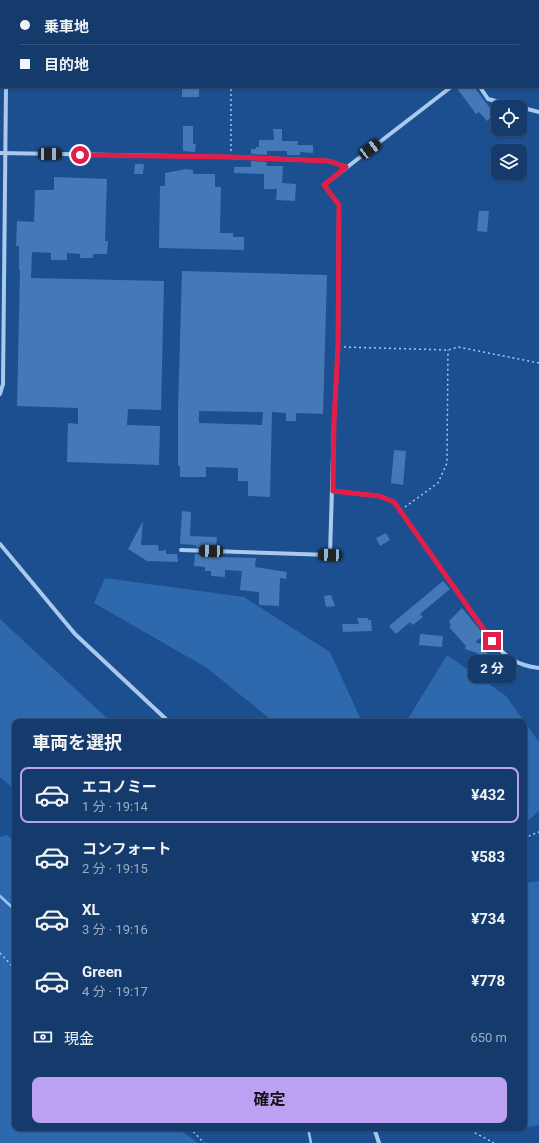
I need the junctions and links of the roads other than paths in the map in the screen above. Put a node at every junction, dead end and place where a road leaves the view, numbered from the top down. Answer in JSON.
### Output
{"nodes":[{"id":1,"x":6,"y":88,"type":"edge"},
{"id":2,"x":450,"y":88,"type":"edge"},
{"id":3,"x":481,"y":88,"type":"edge"},
{"id":4,"x":491,"y":101,"type":"edge"},
{"id":5,"x":527,"y":109,"type":"edge"},
{"id":6,"x":539,"y":112,"type":"edge"},
{"id":7,"x":2,"y":153,"type":"edge"},
{"id":8,"x":346,"y":167,"type":"junction"},
{"id":9,"x":0,"y":394,"type":"edge"},
{"id":10,"x":333,"y":491,"type":"junction"},
{"id":11,"x":0,"y":544,"type":"edge"},
{"id":12,"x":181,"y":550,"type":"dead end"},
{"id":13,"x":539,"y":668,"type":"edge"},
{"id":14,"x":166,"y":719,"type":"edge"},
{"id":15,"x":375,"y":1131,"type":"edge"},
{"id":16,"x":379,"y":1143,"type":"edge"}],
"edges":[{"from":1,"to":7,"type":"street"},
{"from":2,"to":8,"type":"street"},
{"from":3,"to":4,"type":"street"},
{"from":5,"to":6,"type":"street"},
{"from":7,"to":8,"type":"street"},
{"from":7,"to":9,"type":"street"},
{"from":8,"to":10,"type":"street"},
{"from":10,"to":12,"type":"street"},
{"from":10,"to":13,"type":"street"},
{"from":11,"to":14,"type":"street"},
{"from":15,"to":16,"type":"street"}]}
